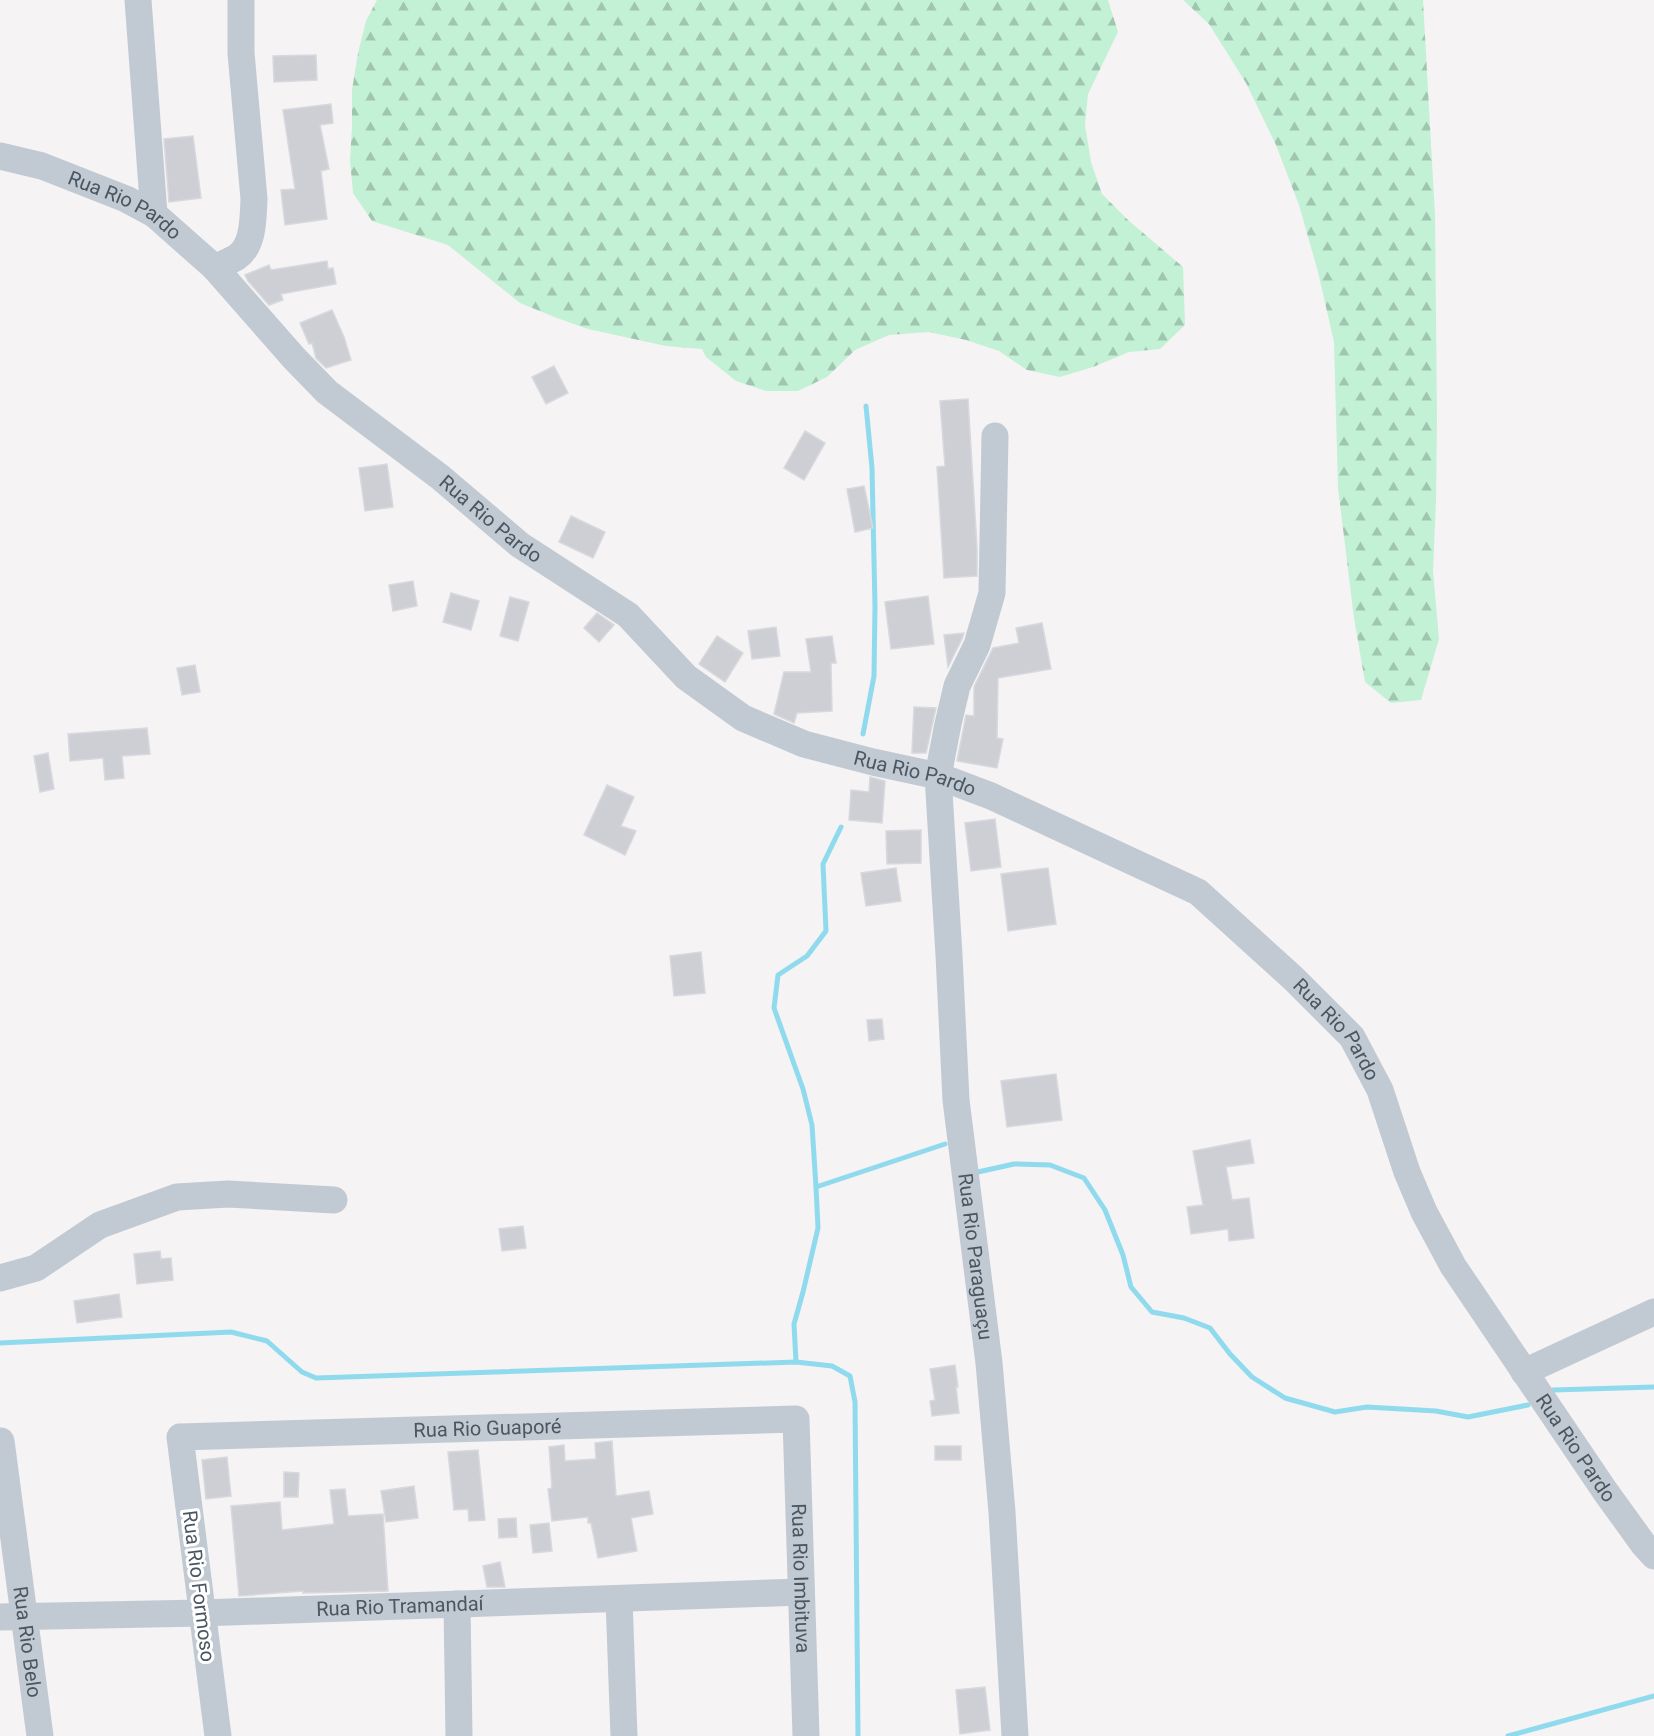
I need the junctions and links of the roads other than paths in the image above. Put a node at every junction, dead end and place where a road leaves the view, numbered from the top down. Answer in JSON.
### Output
{"nodes":[{"id":1,"x":138,"y":0,"type":"edge"},
{"id":2,"x":241,"y":0,"type":"edge"},
{"id":3,"x":0,"y":156,"type":"edge"},
{"id":4,"x":154,"y":214,"type":"junction"},
{"id":5,"x":215,"y":268,"type":"junction"},
{"id":6,"x":995,"y":436,"type":"dead end"},
{"id":7,"x":938,"y":776,"type":"junction"},
{"id":8,"x":334,"y":1200,"type":"dead end"},
{"id":9,"x":0,"y":1278,"type":"edge"},
{"id":10,"x":1654,"y":1312,"type":"edge"},
{"id":11,"x":1524,"y":1372,"type":"junction"},
{"id":12,"x":796,"y":1419,"type":"joint"},
{"id":13,"x":180,"y":1437,"type":"joint"},
{"id":14,"x":1,"y":1442,"type":"edge"},
{"id":15,"x":1654,"y":1556,"type":"edge"},
{"id":16,"x":801,"y":1592,"type":"junction"},
{"id":17,"x":619,"y":1599,"type":"junction"},
{"id":18,"x":457,"y":1604,"type":"junction"},
{"id":19,"x":202,"y":1613,"type":"junction"},
{"id":20,"x":12,"y":1617,"type":"edge"},
{"id":21,"x":40,"y":1736,"type":"edge"},
{"id":22,"x":218,"y":1736,"type":"edge"},
{"id":23,"x":459,"y":1736,"type":"edge"},
{"id":24,"x":624,"y":1736,"type":"edge"},
{"id":25,"x":806,"y":1736,"type":"edge"},
{"id":26,"x":1015,"y":1736,"type":"edge"}],
"edges":[{"from":1,"to":4,"type":"street"},
{"from":2,"to":5,"type":"street"},
{"from":3,"to":4,"type":"street","name":"Rua Rio Pardo"},
{"from":4,"to":5,"type":"street","name":"Rua Rio Pardo"},
{"from":5,"to":7,"type":"street","name":"Rua Rio Pardo"},
{"from":6,"to":7,"type":"street","name":"Rua Rio Paraguaçu"},
{"from":7,"to":11,"type":"street","name":"Rua Rio Pardo"},
{"from":7,"to":26,"type":"street","name":"Rua Rio Paraguaçu"},
{"from":8,"to":9,"type":"street"},
{"from":10,"to":11,"type":"street"},
{"from":11,"to":15,"type":"street","name":"Rua Rio Pardo"},
{"from":12,"to":13,"type":"street","name":"Rua Rio Guaporé"},
{"from":12,"to":16,"type":"street","name":"Rua Rio Imbituva"},
{"from":13,"to":19,"type":"street","name":"Rua Rio Formoso"},
{"from":14,"to":20,"type":"street","name":"Rua Rio Belo"},
{"from":16,"to":17,"type":"street","name":"Rua Rio Tramandaí"},
{"from":16,"to":25,"type":"street","name":"Rua Rio Imbituva"},
{"from":17,"to":18,"type":"street","name":"Rua Rio Tramandaí"},
{"from":17,"to":24,"type":"street"},
{"from":18,"to":19,"type":"street","name":"Rua Rio Tramandaí"},
{"from":18,"to":23,"type":"street"},
{"from":19,"to":20,"type":"street","name":"Rua Rio Tramandaí"},
{"from":19,"to":22,"type":"street","name":"Rua Rio Formoso"},
{"from":20,"to":21,"type":"street","name":"Rua Rio Belo"}]}
